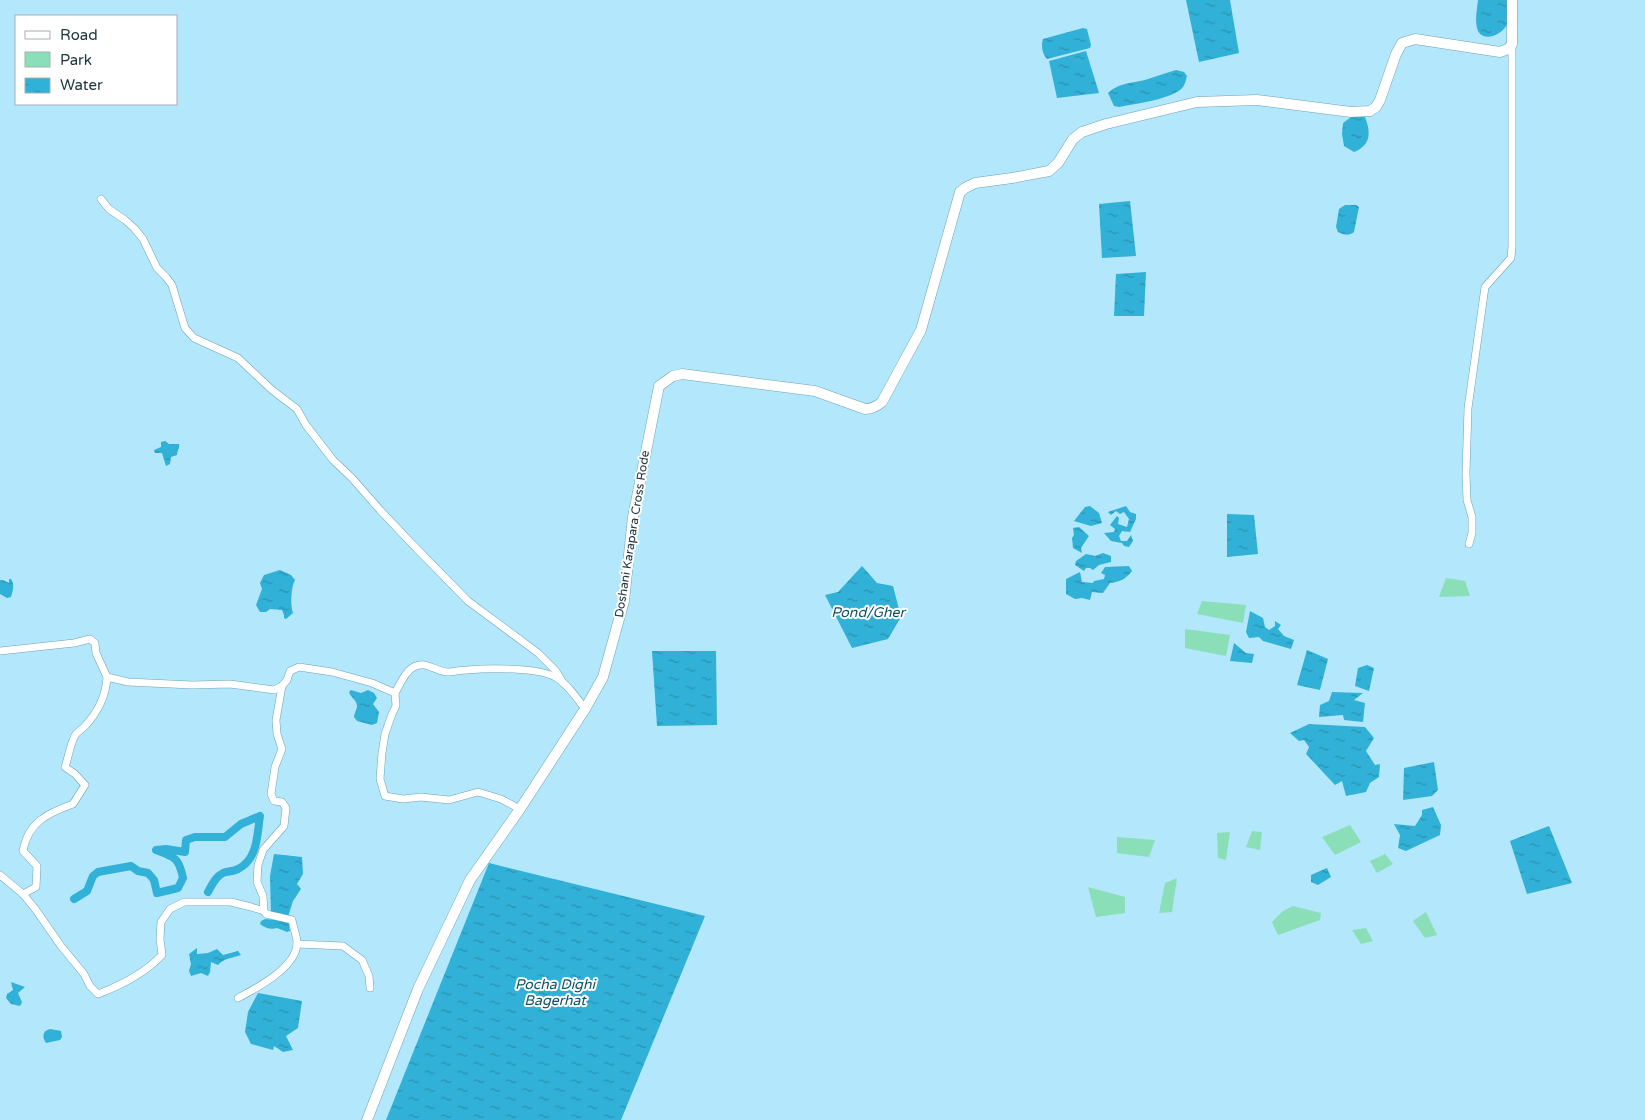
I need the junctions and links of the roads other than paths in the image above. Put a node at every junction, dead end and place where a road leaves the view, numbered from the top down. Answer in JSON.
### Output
{"nodes":[{"id":1,"x":1512,"y":0,"type":"edge"},
{"id":2,"x":1512,"y":44,"type":"junction"},
{"id":3,"x":101,"y":199,"type":"dead end"},
{"id":4,"x":1470,"y":544,"type":"dead end"},
{"id":5,"x":0,"y":651,"type":"edge"},
{"id":6,"x":107,"y":677,"type":"junction"},
{"id":7,"x":563,"y":683,"type":"junction"},
{"id":8,"x":282,"y":686,"type":"junction"},
{"id":9,"x":395,"y":693,"type":"junction"},
{"id":10,"x":585,"y":709,"type":"junction"},
{"id":11,"x":520,"y":809,"type":"junction"},
{"id":12,"x":0,"y":874,"type":"edge"},
{"id":13,"x":23,"y":894,"type":"junction"},
{"id":14,"x":264,"y":911,"type":"junction"},
{"id":15,"x":297,"y":944,"type":"junction"},
{"id":16,"x":370,"y":988,"type":"dead end"},
{"id":17,"x":238,"y":998,"type":"dead end"},
{"id":18,"x":367,"y":1120,"type":"edge"}],
"edges":[{"from":1,"to":2,"type":"street"},
{"from":2,"to":4,"type":"street"},
{"from":2,"to":10,"type":"street","name":"Doshani Karapara Cross Rode"},
{"from":3,"to":7,"type":"street"},
{"from":5,"to":6,"type":"street"},
{"from":6,"to":8,"type":"street"},
{"from":6,"to":13,"type":"street"},
{"from":7,"to":9,"type":"street"},
{"from":7,"to":10,"type":"street"},
{"from":8,"to":9,"type":"street"},
{"from":8,"to":14,"type":"street"},
{"from":9,"to":11,"type":"street"},
{"from":10,"to":11,"type":"street","name":"Doshani Karapara Cross Rode"},
{"from":11,"to":18,"type":"street","name":"Doshani Karapara Cross Rode"},
{"from":12,"to":13,"type":"street"},
{"from":13,"to":14,"type":"street"},
{"from":14,"to":15,"type":"street"},
{"from":15,"to":16,"type":"street"},
{"from":15,"to":17,"type":"street"}]}
